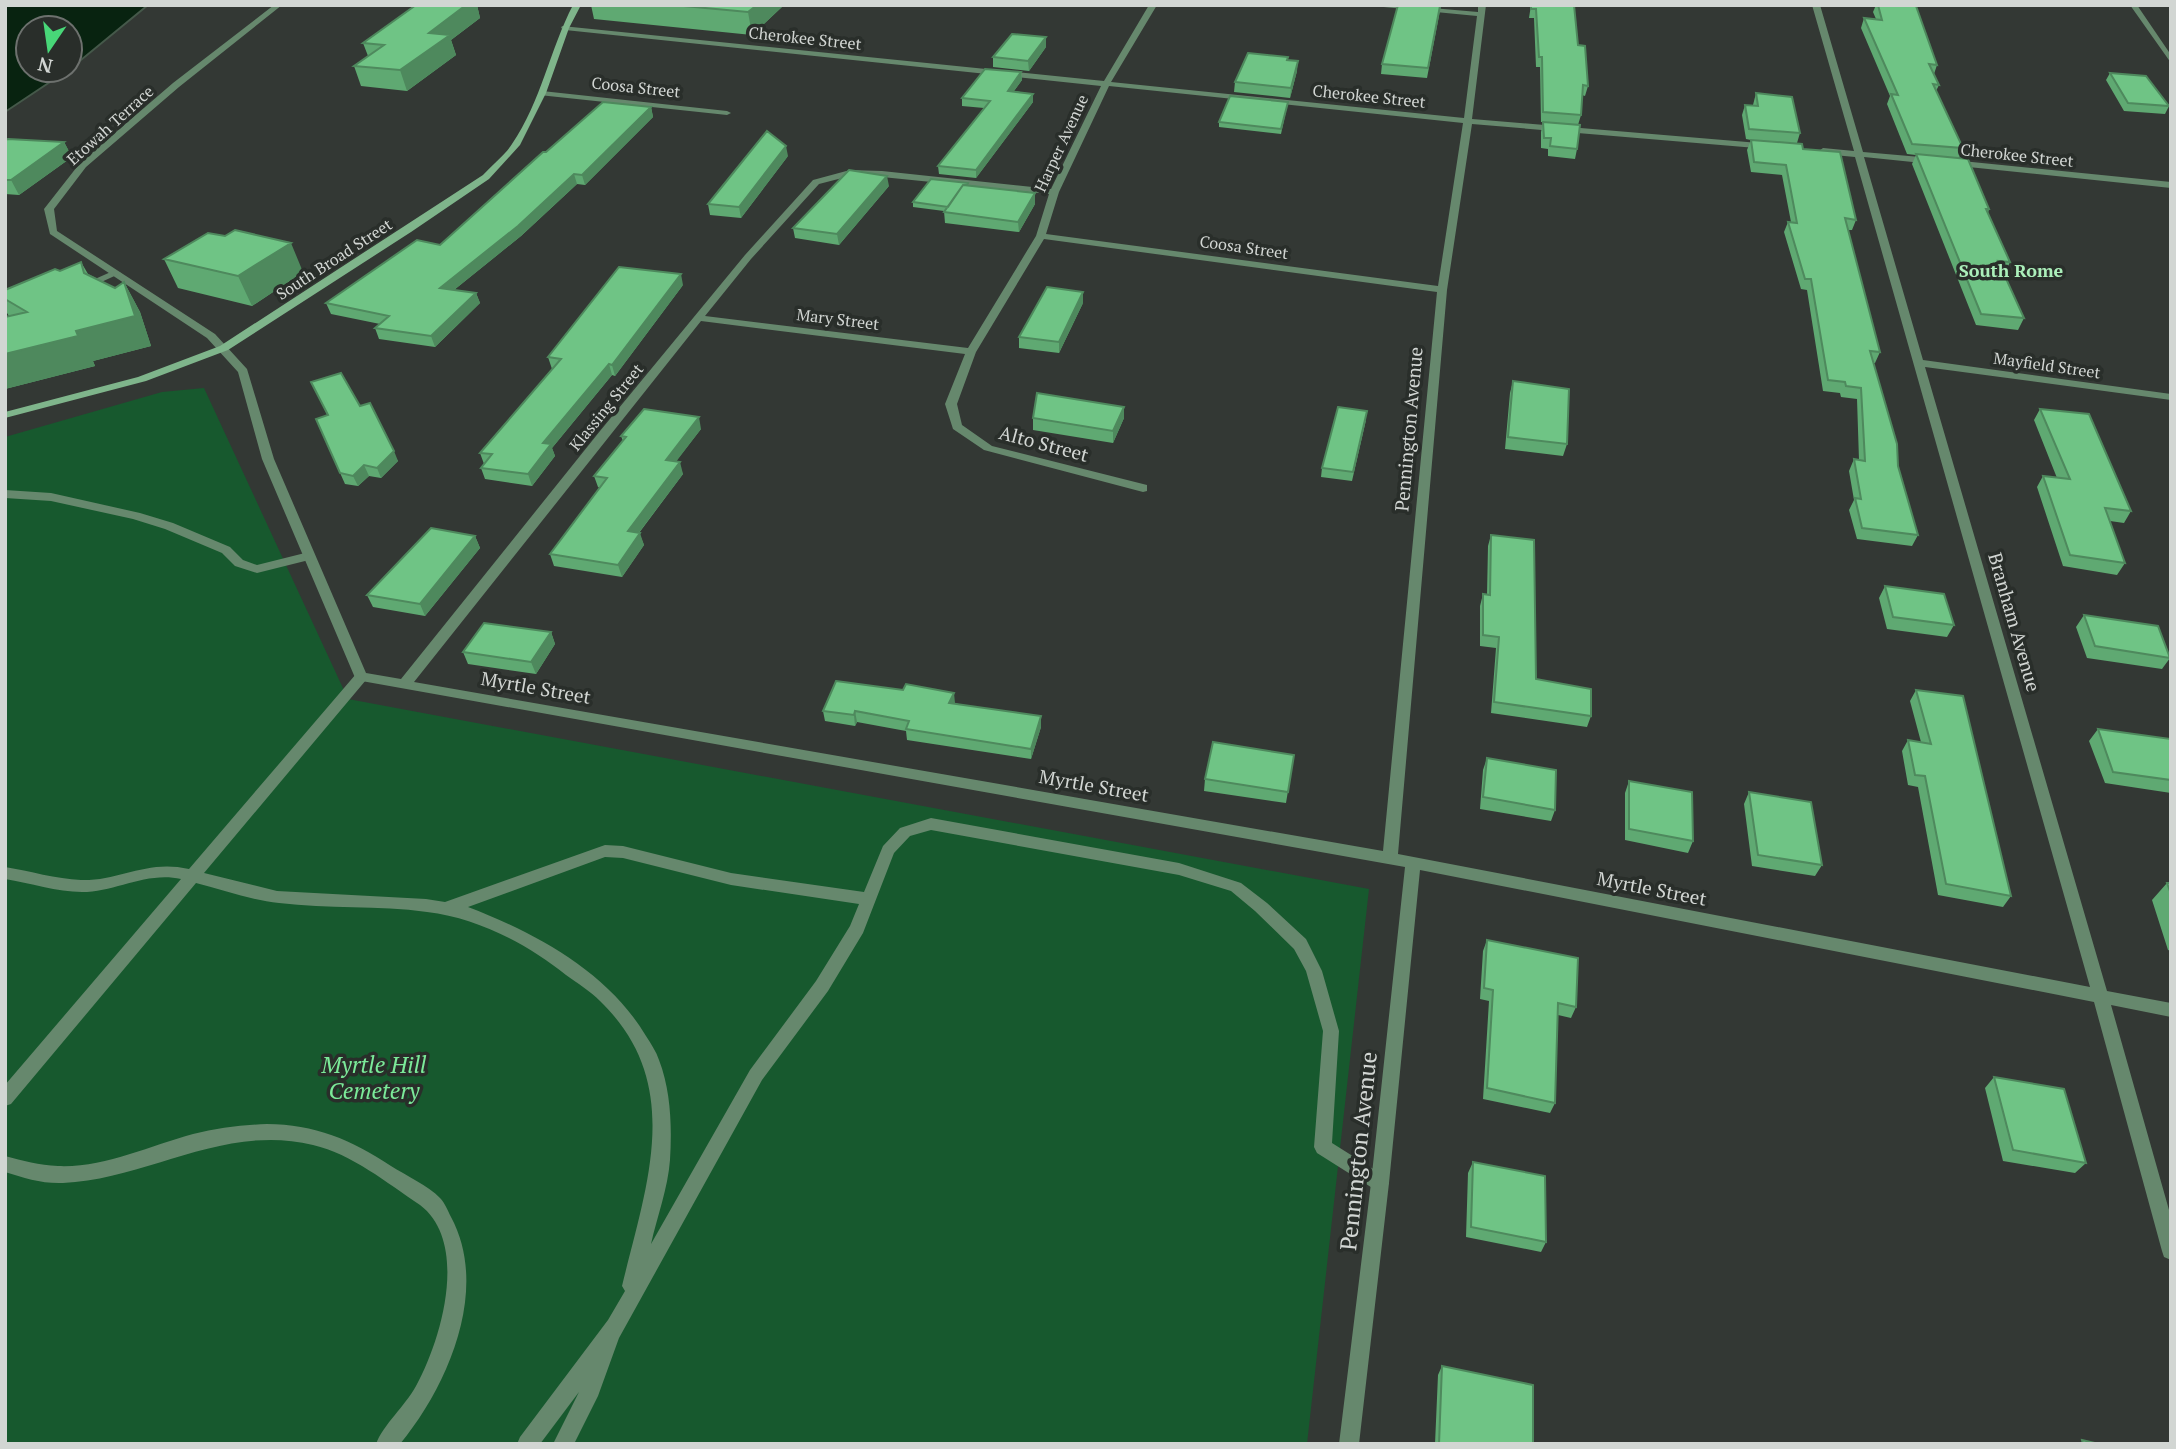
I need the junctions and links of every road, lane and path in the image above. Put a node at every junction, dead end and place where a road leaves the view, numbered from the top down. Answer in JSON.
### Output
{"nodes":[{"id":1,"x":279,"y":5,"type":"edge"},
{"id":2,"x":577,"y":5,"type":"edge"},
{"id":3,"x":1153,"y":5,"type":"edge"},
{"id":4,"x":1366,"y":5,"type":"edge"},
{"id":5,"x":1816,"y":5,"type":"edge"},
{"id":6,"x":2133,"y":5,"type":"edge"},
{"id":7,"x":1481,"y":10,"type":"edge"},
{"id":8,"x":565,"y":28,"type":"junction"},
{"id":9,"x":2171,"y":61,"type":"edge"},
{"id":10,"x":1107,"y":82,"type":"junction"},
{"id":11,"x":542,"y":93,"type":"junction"},
{"id":12,"x":727,"y":113,"type":"dead end"},
{"id":13,"x":1468,"y":121,"type":"junction"},
{"id":14,"x":1779,"y":147,"type":"edge"},
{"id":15,"x":1806,"y":149,"type":"edge"},
{"id":16,"x":1860,"y":154,"type":"junction"},
{"id":17,"x":2171,"y":185,"type":"edge"},
{"id":18,"x":1054,"y":192,"type":"junction"},
{"id":19,"x":1041,"y":236,"type":"junction"},
{"id":20,"x":116,"y":273,"type":"junction"},
{"id":21,"x":75,"y":290,"type":"edge"},
{"id":22,"x":1442,"y":290,"type":"junction"},
{"id":23,"x":700,"y":318,"type":"junction"},
{"id":24,"x":224,"y":348,"type":"junction"},
{"id":25,"x":971,"y":352,"type":"junction"},
{"id":26,"x":1920,"y":363,"type":"junction"},
{"id":27,"x":964,"y":370,"type":"joint"},
{"id":28,"x":2171,"y":397,"type":"edge"},
{"id":29,"x":5,"y":415,"type":"edge"},
{"id":30,"x":1143,"y":488,"type":"dead end"},
{"id":31,"x":5,"y":494,"type":"edge"},
{"id":32,"x":309,"y":556,"type":"junction"},
{"id":33,"x":361,"y":677,"type":"junction"},
{"id":34,"x":404,"y":685,"type":"junction"},
{"id":35,"x":1390,"y":858,"type":"junction"},
{"id":36,"x":1413,"y":863,"type":"junction"},
{"id":37,"x":5,"y":873,"type":"edge"},
{"id":38,"x":193,"y":876,"type":"junction"},
{"id":39,"x":869,"y":899,"type":"junction"},
{"id":40,"x":444,"y":909,"type":"junction"},
{"id":41,"x":2101,"y":998,"type":"junction"},
{"id":42,"x":2171,"y":1010,"type":"edge"},
{"id":43,"x":5,"y":1098,"type":"edge"},
{"id":44,"x":5,"y":1164,"type":"edge"},
{"id":45,"x":1380,"y":1183,"type":"junction"},
{"id":46,"x":2171,"y":1251,"type":"edge"},
{"id":47,"x":615,"y":1327,"type":"junction"},
{"id":48,"x":386,"y":1444,"type":"edge"},
{"id":49,"x":527,"y":1444,"type":"edge"},
{"id":50,"x":563,"y":1444,"type":"edge"},
{"id":51,"x":1349,"y":1444,"type":"edge"}],
"edges":[{"from":1,"to":20,"type":"street","name":"Etowah Terrace"},
{"from":2,"to":8,"type":"main road","name":"South Broad Street"},
{"from":3,"to":10,"type":"street","name":"Harper Avenue"},
{"from":4,"to":7,"type":"street"},
{"from":5,"to":16,"type":"street","name":"Branham Avenue"},
{"from":6,"to":9,"type":"street"},
{"from":7,"to":13,"type":"street","name":"Pennington Avenue"},
{"from":8,"to":10,"type":"street","name":"Cherokee Street"},
{"from":8,"to":11,"type":"main road","name":"South Broad Street"},
{"from":10,"to":13,"type":"street","name":"Cherokee Street"},
{"from":10,"to":18,"type":"street","name":"Harper Avenue"},
{"from":11,"to":12,"type":"street","name":"Coosa Street"},
{"from":11,"to":24,"type":"main road","name":"South Broad Street"},
{"from":13,"to":14,"type":"street","name":"Cherokee Street"},
{"from":13,"to":22,"type":"street","name":"Pennington Avenue"},
{"from":15,"to":16,"type":"street","name":"Cherokee Street"},
{"from":16,"to":17,"type":"street","name":"Cherokee Street"},
{"from":16,"to":26,"type":"street","name":"Branham Avenue"},
{"from":18,"to":19,"type":"street","name":"Harper Avenue"},
{"from":18,"to":23,"type":"street","name":"Klassing Street"},
{"from":19,"to":22,"type":"street","name":"Coosa Street"},
{"from":19,"to":25,"type":"street","name":"Harper Avenue"},
{"from":20,"to":21,"type":"street"},
{"from":20,"to":24,"type":"street","name":"Etowah Terrace"},
{"from":22,"to":35,"type":"street","name":"Pennington Avenue"},
{"from":23,"to":25,"type":"street","name":"Mary Street"},
{"from":23,"to":34,"type":"street","name":"Klassing Street"},
{"from":24,"to":29,"type":"main road","name":"South Broad Street"},
{"from":24,"to":32,"type":"street"},
{"from":25,"to":27,"type":"street","name":"Harper Avenue"},
{"from":26,"to":28,"type":"street","name":"Mayfield Street"},
{"from":26,"to":41,"type":"street","name":"Branham Avenue"},
{"from":27,"to":30,"type":"street","name":"Alto Street"},
{"from":31,"to":32,"type":"street"},
{"from":32,"to":33,"type":"street"},
{"from":33,"to":34,"type":"street","name":"Myrtle Street"},
{"from":33,"to":38,"type":"street"},
{"from":34,"to":35,"type":"street","name":"Myrtle Street"},
{"from":35,"to":36,"type":"street","name":"Myrtle Street"},
{"from":36,"to":41,"type":"street","name":"Myrtle Street"},
{"from":36,"to":45,"type":"street","name":"Pennington Avenue"},
{"from":37,"to":38,"type":"street"},
{"from":38,"to":40,"type":"street"},
{"from":38,"to":43,"type":"street"},
{"from":39,"to":40,"type":"street"},
{"from":39,"to":45,"type":"street"},
{"from":39,"to":47,"type":"street"},
{"from":40,"to":47,"type":"street"},
{"from":41,"to":42,"type":"street","name":"Myrtle Street"},
{"from":41,"to":46,"type":"street","name":"Branham Avenue"},
{"from":44,"to":48,"type":"street"},
{"from":45,"to":51,"type":"street","name":"Pennington Avenue"},
{"from":47,"to":49,"type":"street"},
{"from":47,"to":50,"type":"street"}]}
